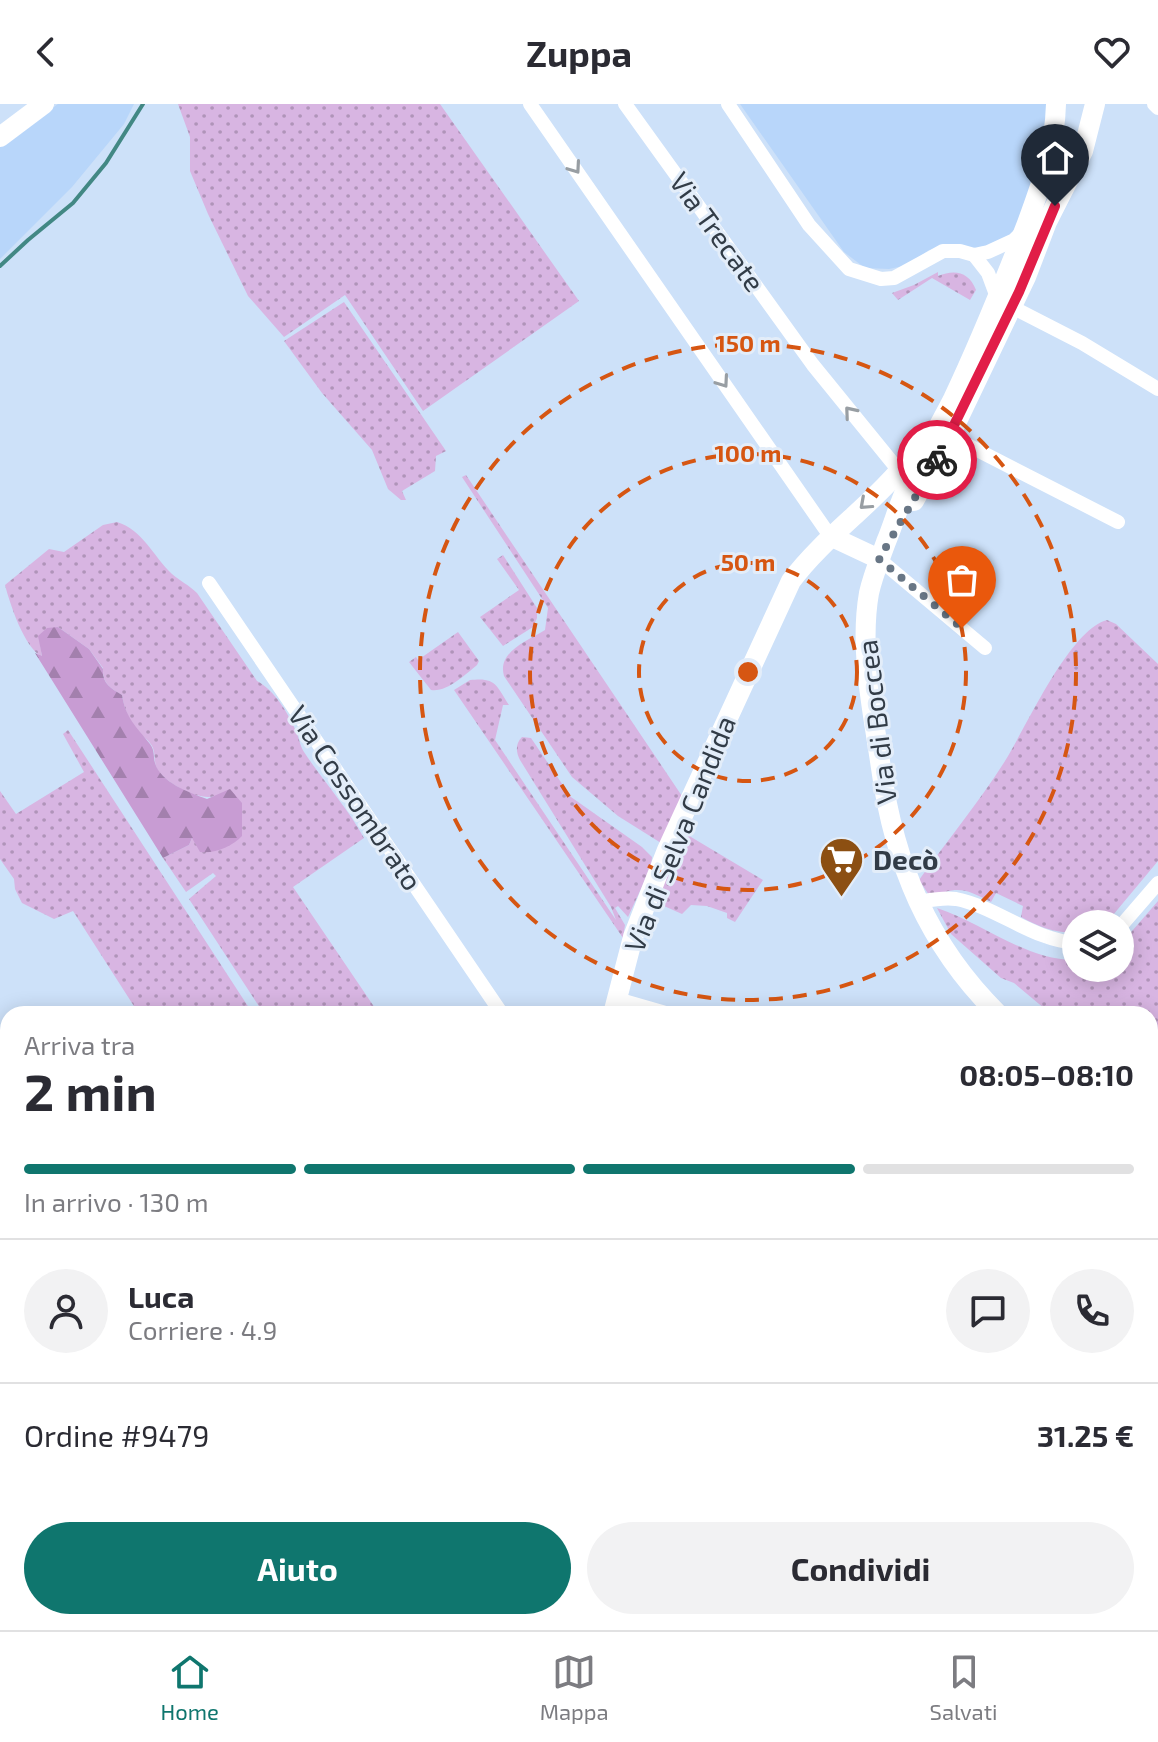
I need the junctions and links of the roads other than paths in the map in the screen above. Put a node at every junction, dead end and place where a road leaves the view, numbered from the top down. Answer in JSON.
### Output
{"nodes":[{"id":1,"x":44,"y":104,"type":"edge"},
{"id":2,"x":530,"y":104,"type":"edge"},
{"id":3,"x":625,"y":104,"type":"edge"},
{"id":4,"x":728,"y":104,"type":"edge"},
{"id":5,"x":1056,"y":104,"type":"edge"},
{"id":6,"x":1095,"y":104,"type":"edge"},
{"id":7,"x":0,"y":137,"type":"edge"},
{"id":8,"x":1025,"y":229,"type":"junction"},
{"id":9,"x":974,"y":255,"type":"junction"},
{"id":10,"x":1005,"y":304,"type":"junction"},
{"id":11,"x":1158,"y":389,"type":"edge"},
{"id":12,"x":951,"y":403,"type":"junction"},
{"id":13,"x":950,"y":436,"type":"junction"},
{"id":14,"x":900,"y":472,"type":"junction"},
{"id":15,"x":1118,"y":522,"type":"dead end"},
{"id":16,"x":830,"y":536,"type":"junction"},
{"id":17,"x":882,"y":552,"type":"junction"},
{"id":18,"x":209,"y":583,"type":"dead end"},
{"id":19,"x":985,"y":648,"type":"dead end"},
{"id":20,"x":1158,"y":883,"type":"edge"},
{"id":21,"x":918,"y":902,"type":"junction"},
{"id":22,"x":1134,"y":911,"type":"edge"},
{"id":23,"x":1062,"y":940,"type":"edge"},
{"id":24,"x":497,"y":1006,"type":"edge"},
{"id":25,"x":615,"y":1006,"type":"edge"},
{"id":26,"x":991,"y":1006,"type":"edge"}],
"edges":[{"from":1,"to":7,"type":"main road"},
{"from":2,"to":16,"type":"street","one_way":true},
{"from":14,"to":3,"type":"street","name":"Via Trecate","one_way":true},
{"from":4,"to":9,"type":"street"},
{"from":5,"to":8,"type":"main road","name":"Via di Boccea"},
{"from":6,"to":10,"type":"main road","name":"Via di Boccea"},
{"from":8,"to":9,"type":"street"},
{"from":8,"to":10,"type":"main road","name":"Via di Boccea"},
{"from":9,"to":10,"type":"street"},
{"from":10,"to":11,"type":"street"},
{"from":10,"to":12,"type":"main road","name":"Via di Boccea"},
{"from":10,"to":13,"type":"main road","name":"Via di Boccea"},
{"from":12,"to":14,"type":"main road","name":"Via di Selva Candida"},
{"from":12,"to":17,"type":"main road","name":"Via di Boccea"},
{"from":13,"to":15,"type":"street"},
{"from":13,"to":17,"type":"main road","name":"Via di Boccea"},
{"from":14,"to":16,"type":"main road","name":"Via di Selva Candida","one_way":true},
{"from":16,"to":17,"type":"main road"},
{"from":16,"to":25,"type":"main road","name":"Via di Selva Candida"},
{"from":17,"to":19,"type":"street"},
{"from":17,"to":21,"type":"main road","name":"Via di Boccea"},
{"from":18,"to":24,"type":"street","name":"Via Cossombrato"},
{"from":20,"to":22,"type":"street"},
{"from":21,"to":23,"type":"street"},
{"from":21,"to":26,"type":"main road","name":"Via di Boccea"}]}
